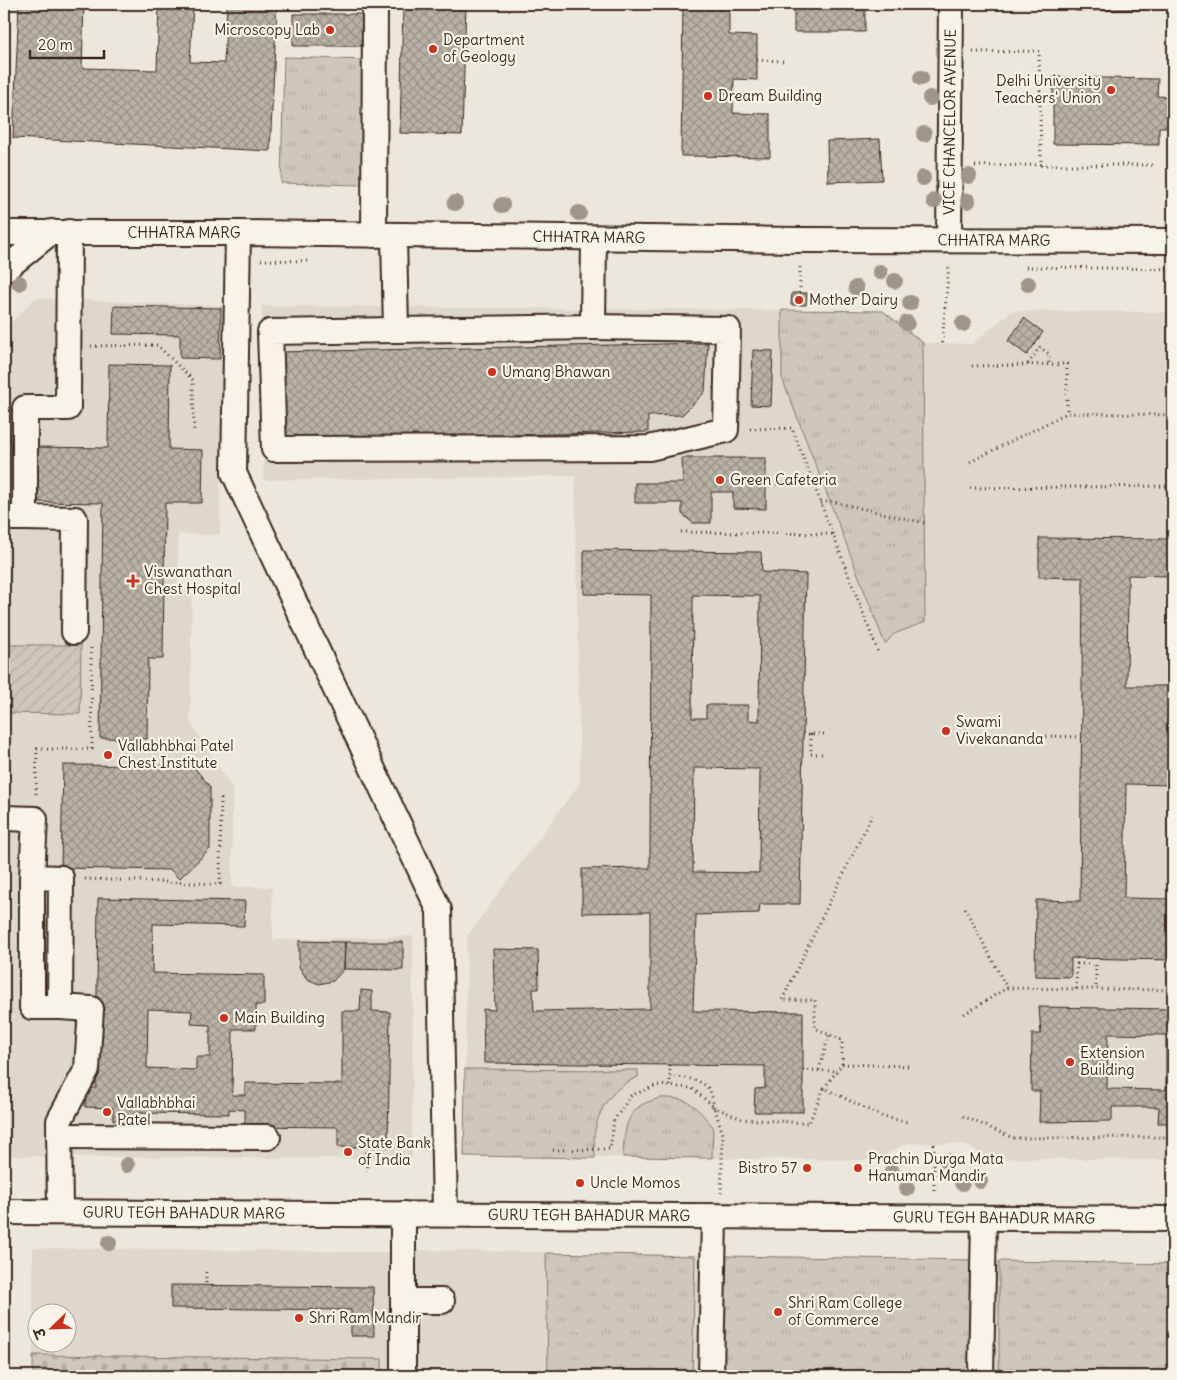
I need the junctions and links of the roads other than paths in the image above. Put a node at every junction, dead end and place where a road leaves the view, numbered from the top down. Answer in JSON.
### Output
{"nodes":[{"id":1,"x":375,"y":4,"type":"edge"},
{"id":2,"x":952,"y":4,"type":"edge"},
{"id":3,"x":60,"y":232,"type":"junction"},
{"id":4,"x":4,"y":233,"type":"edge"},
{"id":5,"x":238,"y":233,"type":"junction"},
{"id":6,"x":384,"y":235,"type":"junction"},
{"id":7,"x":594,"y":238,"type":"junction"},
{"id":8,"x":950,"y":240,"type":"junction"},
{"id":9,"x":1173,"y":240,"type":"edge"},
{"id":10,"x":4,"y":270,"type":"edge"},
{"id":11,"x":594,"y":327,"type":"junction"},
{"id":12,"x":396,"y":330,"type":"junction"},
{"id":13,"x":14,"y":518,"type":"edge"},
{"id":14,"x":74,"y":632,"type":"road end"},
{"id":15,"x":4,"y":818,"type":"edge"},
{"id":16,"x":32,"y":877,"type":"junction"},
{"id":17,"x":60,"y":1007,"type":"junction"},
{"id":18,"x":59,"y":1136,"type":"junction"},
{"id":19,"x":268,"y":1137,"type":"dead end"},
{"id":20,"x":4,"y":1212,"type":"edge"},
{"id":21,"x":60,"y":1212,"type":"junction"},
{"id":22,"x":403,"y":1214,"type":"junction"},
{"id":23,"x":445,"y":1214,"type":"junction"},
{"id":24,"x":718,"y":1216,"type":"junction"},
{"id":25,"x":984,"y":1218,"type":"junction"},
{"id":26,"x":1173,"y":1219,"type":"edge"},
{"id":27,"x":403,"y":1301,"type":"junction"},
{"id":28,"x":442,"y":1301,"type":"dead end"},
{"id":29,"x":403,"y":1376,"type":"edge"},
{"id":30,"x":711,"y":1376,"type":"edge"},
{"id":31,"x":981,"y":1376,"type":"edge"}],
"edges":[{"from":1,"to":6,"type":"street"},
{"from":2,"to":8,"type":"street","name":"VICE CHANCELOR AVENUE"},
{"from":3,"to":4,"type":"street","name":"CHHATRA MARG"},
{"from":3,"to":5,"type":"street","name":"CHHATRA MARG"},
{"from":3,"to":10,"type":"street"},
{"from":3,"to":13,"type":"street"},
{"from":5,"to":6,"type":"street","name":"CHHATRA MARG"},
{"from":5,"to":23,"type":"street"},
{"from":6,"to":7,"type":"street","name":"CHHATRA MARG"},
{"from":6,"to":12,"type":"street"},
{"from":7,"to":8,"type":"street","name":"CHHATRA MARG"},
{"from":7,"to":11,"type":"street"},
{"from":8,"to":9,"type":"street","name":"CHHATRA MARG"},
{"from":11,"to":12,"type":"street"},
{"from":11,"to":12,"type":"street"},
{"from":13,"to":14,"type":"street"},
{"from":15,"to":16,"type":"street"},
{"from":16,"to":17,"type":"street"},
{"from":16,"to":17,"type":"street"},
{"from":17,"to":18,"type":"street"},
{"from":18,"to":19,"type":"street"},
{"from":18,"to":21,"type":"street"},
{"from":20,"to":21,"type":"street","name":"GURU TEGH BAHADUR MARG"},
{"from":21,"to":22,"type":"street","name":"GURU TEGH BAHADUR MARG"},
{"from":22,"to":23,"type":"street","name":"GURU TEGH BAHADUR MARG"},
{"from":22,"to":27,"type":"street"},
{"from":23,"to":24,"type":"street","name":"GURU TEGH BAHADUR MARG"},
{"from":24,"to":25,"type":"street","name":"GURU TEGH BAHADUR MARG"},
{"from":24,"to":30,"type":"street"},
{"from":25,"to":26,"type":"street","name":"GURU TEGH BAHADUR MARG"},
{"from":25,"to":31,"type":"street"},
{"from":27,"to":28,"type":"street"},
{"from":27,"to":29,"type":"street"}]}
